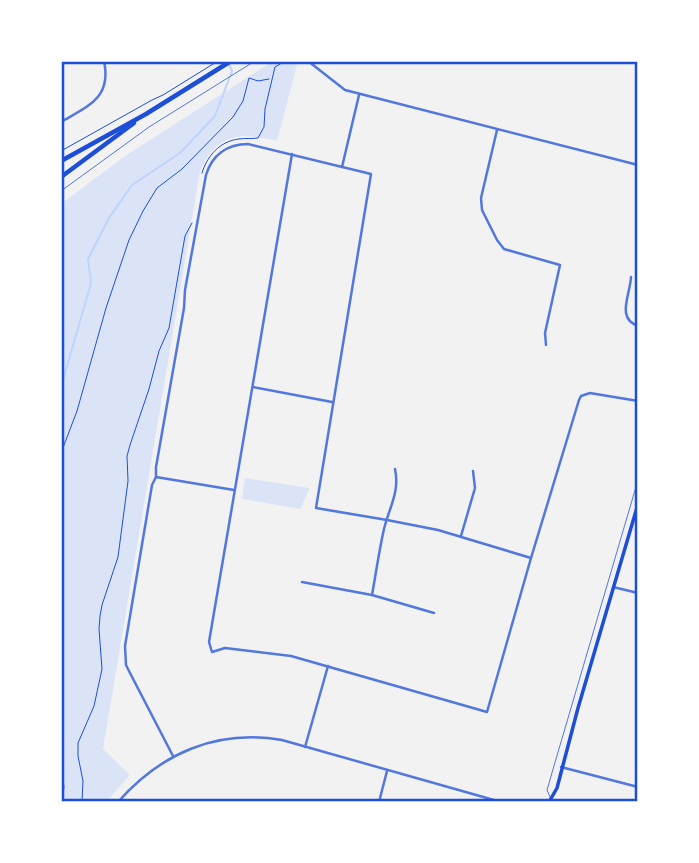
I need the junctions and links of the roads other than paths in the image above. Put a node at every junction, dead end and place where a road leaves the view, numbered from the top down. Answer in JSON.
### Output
{"nodes":[{"id":1,"x":104,"y":61,"type":"edge"},
{"id":2,"x":231,"y":61,"type":"edge"},
{"id":3,"x":255,"y":61,"type":"edge"},
{"id":4,"x":308,"y":61,"type":"edge"},
{"id":5,"x":359,"y":95,"type":"junction"},
{"id":6,"x":146,"y":114,"type":"junction"},
{"id":7,"x":61,"y":122,"type":"edge"},
{"id":8,"x":497,"y":130,"type":"junction"},
{"id":9,"x":292,"y":154,"type":"junction"},
{"id":10,"x":61,"y":161,"type":"edge"},
{"id":11,"x":638,"y":165,"type":"edge"},
{"id":12,"x":342,"y":167,"type":"junction"},
{"id":13,"x":61,"y":177,"type":"edge"},
{"id":14,"x":61,"y":191,"type":"edge"},
{"id":15,"x":631,"y":277,"type":"dead end"},
{"id":16,"x":638,"y":326,"type":"edge"},
{"id":17,"x":546,"y":345,"type":"dead end"},
{"id":18,"x":253,"y":387,"type":"junction"},
{"id":19,"x":638,"y":401,"type":"edge"},
{"id":20,"x":333,"y":402,"type":"junction"},
{"id":21,"x":395,"y":469,"type":"dead end"},
{"id":22,"x":473,"y":471,"type":"dead end"},
{"id":23,"x":156,"y":477,"type":"junction"},
{"id":24,"x":638,"y":480,"type":"edge"},
{"id":25,"x":234,"y":490,"type":"junction"},
{"id":26,"x":638,"y":504,"type":"edge"},
{"id":27,"x":387,"y":520,"type":"junction"},
{"id":28,"x":461,"y":536,"type":"junction"},
{"id":29,"x":531,"y":558,"type":"junction"},
{"id":30,"x":302,"y":582,"type":"dead end"},
{"id":31,"x":613,"y":587,"type":"junction"},
{"id":32,"x":638,"y":593,"type":"edge"},
{"id":33,"x":372,"y":595,"type":"junction"},
{"id":34,"x":434,"y":613,"type":"dead end"},
{"id":35,"x":328,"y":666,"type":"junction"},
{"id":36,"x":571,"y":706,"type":"junction"},
{"id":37,"x":578,"y":708,"type":"junction"},
{"id":38,"x":305,"y":747,"type":"junction"},
{"id":39,"x":173,"y":756,"type":"junction"},
{"id":40,"x":561,"y":767,"type":"junction"},
{"id":41,"x":388,"y":770,"type":"junction"},
{"id":42,"x":638,"y":787,"type":"edge"},
{"id":43,"x":549,"y":800,"type":"edge"},
{"id":44,"x":118,"y":802,"type":"edge"},
{"id":45,"x":379,"y":802,"type":"edge"},
{"id":46,"x":501,"y":802,"type":"edge"}],
"edges":[{"from":1,"to":7,"type":"street"},
{"from":2,"to":6,"type":"highway"},
{"from":3,"to":14,"type":"lane"},
{"from":4,"to":5,"type":"street"},
{"from":5,"to":8,"type":"street"},
{"from":5,"to":12,"type":"street"},
{"from":6,"to":10,"type":"highway"},
{"from":6,"to":13,"type":"highway"},
{"from":8,"to":11,"type":"street"},
{"from":8,"to":17,"type":"street"},
{"from":9,"to":12,"type":"street"},
{"from":9,"to":18,"type":"street"},
{"from":9,"to":23,"type":"street"},
{"from":12,"to":20,"type":"street"},
{"from":15,"to":16,"type":"street"},
{"from":18,"to":20,"type":"street"},
{"from":18,"to":25,"type":"street"},
{"from":19,"to":29,"type":"street"},
{"from":20,"to":27,"type":"street"},
{"from":21,"to":27,"type":"street"},
{"from":22,"to":28,"type":"street"},
{"from":23,"to":25,"type":"street"},
{"from":23,"to":39,"type":"street"},
{"from":24,"to":36,"type":"lane"},
{"from":25,"to":35,"type":"street"},
{"from":26,"to":31,"type":"main road"},
{"from":27,"to":28,"type":"street"},
{"from":27,"to":33,"type":"street"},
{"from":28,"to":29,"type":"street"},
{"from":29,"to":35,"type":"street"},
{"from":30,"to":33,"type":"street"},
{"from":31,"to":32,"type":"street"},
{"from":31,"to":37,"type":"main road"},
{"from":33,"to":34,"type":"street"},
{"from":35,"to":38,"type":"street"},
{"from":36,"to":37,"type":"lane"},
{"from":36,"to":43,"type":"lane"},
{"from":37,"to":40,"type":"main road"},
{"from":38,"to":39,"type":"street"},
{"from":38,"to":41,"type":"street"},
{"from":39,"to":44,"type":"street"},
{"from":40,"to":42,"type":"street"},
{"from":40,"to":43,"type":"main road"},
{"from":41,"to":45,"type":"street"},
{"from":41,"to":46,"type":"street"}]}
